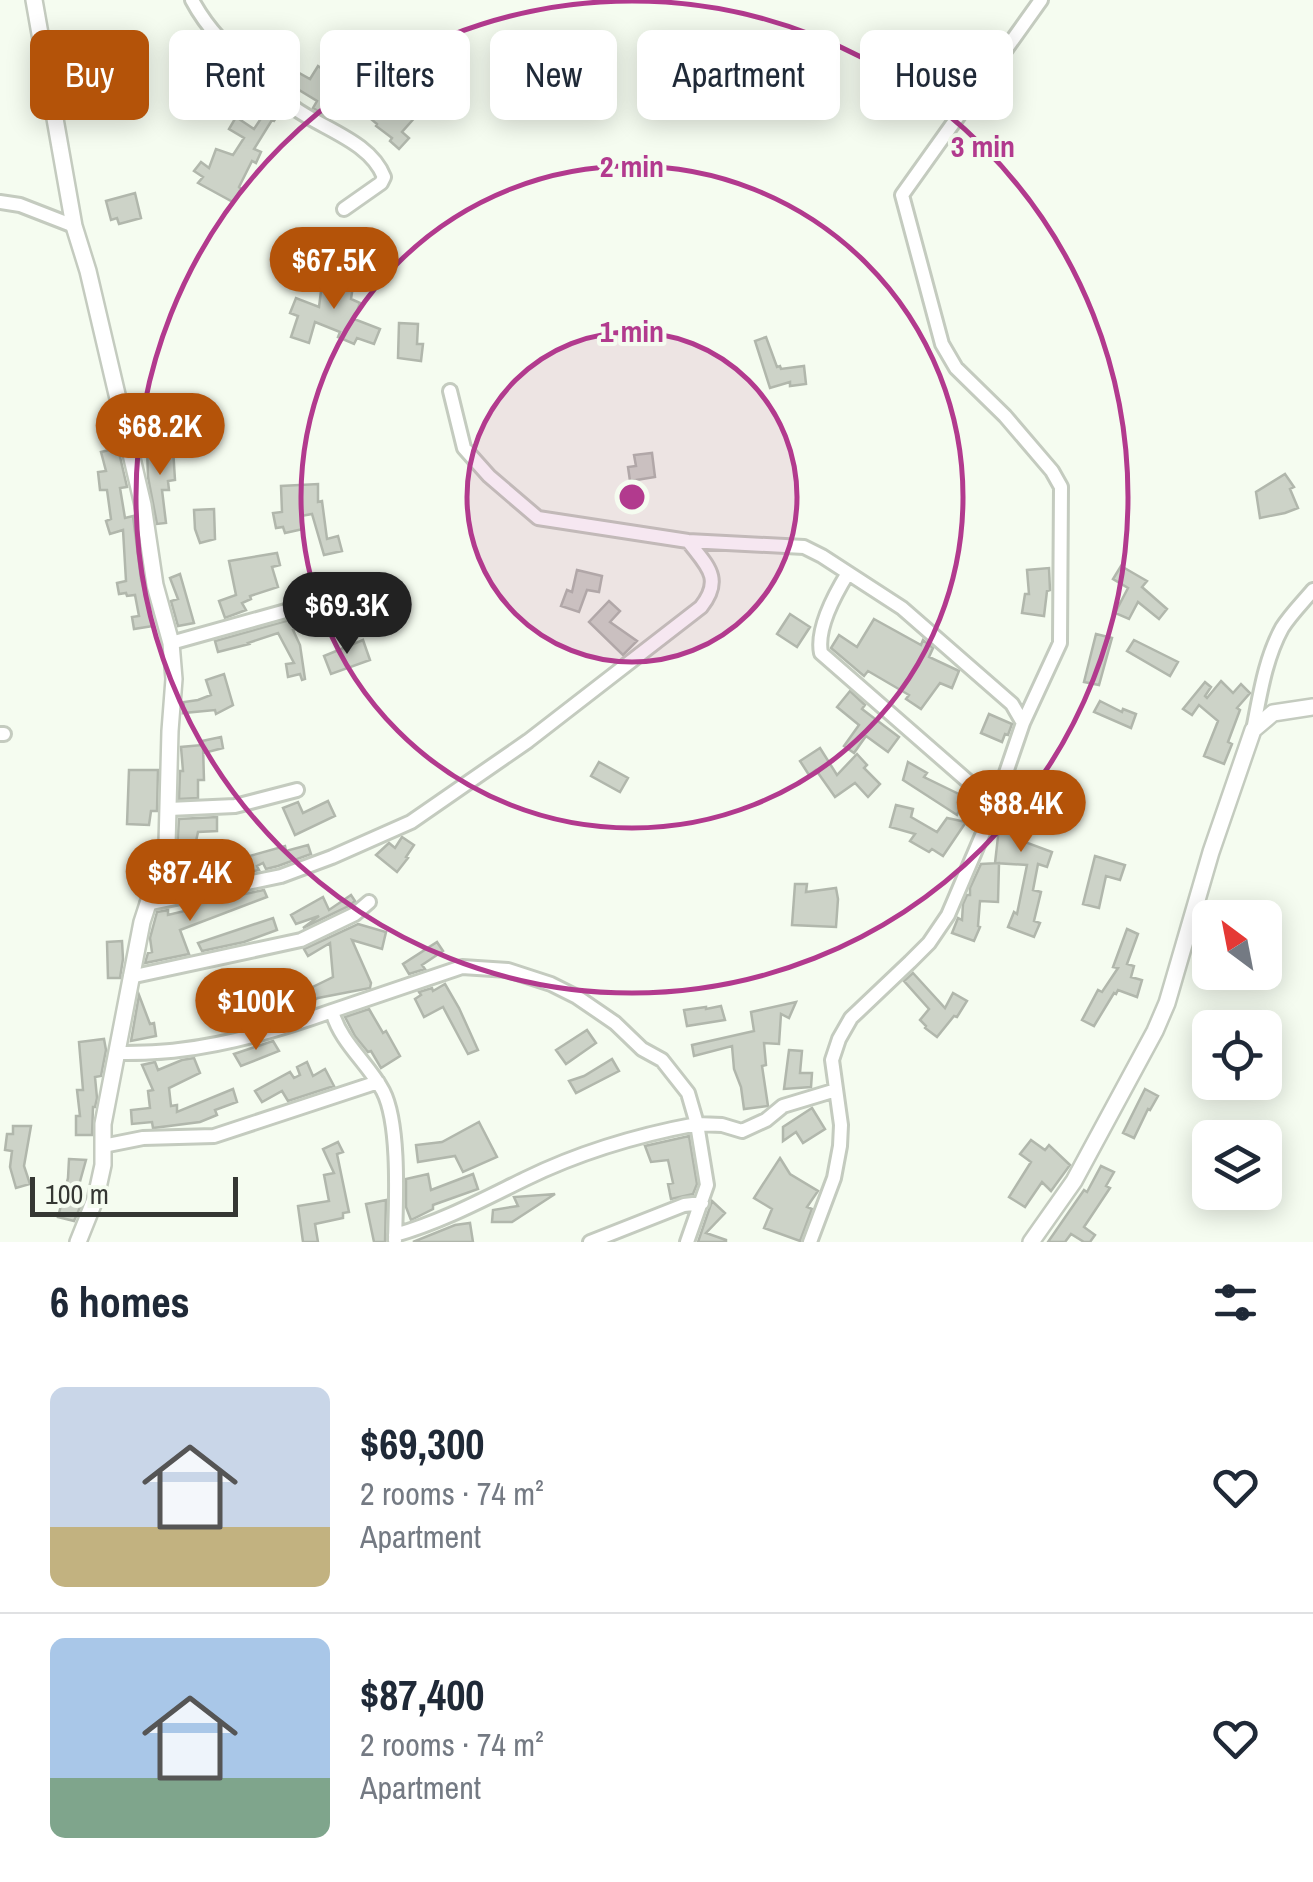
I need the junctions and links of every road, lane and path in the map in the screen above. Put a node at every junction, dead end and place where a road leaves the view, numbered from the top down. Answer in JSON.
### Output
{"nodes":[{"id":1,"x":34,"y":0,"type":"edge"},
{"id":2,"x":192,"y":0,"type":"edge"},
{"id":3,"x":1042,"y":0,"type":"edge"},
{"id":4,"x":0,"y":202,"type":"edge"},
{"id":5,"x":344,"y":209,"type":"dead end"},
{"id":6,"x":74,"y":226,"type":"junction"},
{"id":7,"x":450,"y":391,"type":"dead end"},
{"id":8,"x":688,"y":540,"type":"junction"},
{"id":9,"x":848,"y":572,"type":"junction"},
{"id":10,"x":1313,"y":590,"type":"edge"},
{"id":11,"x":336,"y":596,"type":"dead end"},
{"id":12,"x":171,"y":643,"type":"junction"},
{"id":13,"x":1313,"y":707,"type":"edge"},
{"id":14,"x":1024,"y":724,"type":"junction"},
{"id":15,"x":1253,"y":730,"type":"junction"},
{"id":16,"x":297,"y":790,"type":"dead end"},
{"id":17,"x":996,"y":805,"type":"junction"},
{"id":18,"x":169,"y":809,"type":"junction"},
{"id":19,"x":370,"y":902,"type":"dead end"},
{"id":20,"x":148,"y":904,"type":"junction"},
{"id":21,"x":130,"y":977,"type":"junction"},
{"id":22,"x":332,"y":1011,"type":"junction"},
{"id":23,"x":116,"y":1053,"type":"junction"},
{"id":24,"x":378,"y":1082,"type":"junction"},
{"id":25,"x":836,"y":1090,"type":"junction"},
{"id":26,"x":696,"y":1124,"type":"junction"},
{"id":27,"x":103,"y":1146,"type":"junction"},
{"id":28,"x":702,"y":1203,"type":"junction"},
{"id":29,"x":395,"y":1238,"type":"edge"},
{"id":30,"x":78,"y":1242,"type":"edge"},
{"id":31,"x":590,"y":1242,"type":"edge"},
{"id":32,"x":687,"y":1242,"type":"edge"},
{"id":33,"x":810,"y":1242,"type":"edge"},
{"id":34,"x":1031,"y":1242,"type":"edge"}],
"edges":[{"from":1,"to":6,"type":"street"},
{"from":2,"to":5,"type":"street"},
{"from":3,"to":14,"type":"street"},
{"from":4,"to":6,"type":"street"},
{"from":6,"to":12,"type":"street"},
{"from":7,"to":8,"type":"street"},
{"from":8,"to":9,"type":"street"},
{"from":8,"to":20,"type":"street"},
{"from":9,"to":14,"type":"street"},
{"from":9,"to":17,"type":"street"},
{"from":10,"to":15,"type":"street"},
{"from":11,"to":12,"type":"street"},
{"from":12,"to":18,"type":"street"},
{"from":13,"to":15,"type":"street"},
{"from":14,"to":17,"type":"street"},
{"from":15,"to":34,"type":"street"},
{"from":16,"to":18,"type":"street"},
{"from":17,"to":25,"type":"street"},
{"from":18,"to":20,"type":"street"},
{"from":19,"to":21,"type":"street"},
{"from":20,"to":21,"type":"street"},
{"from":21,"to":23,"type":"street"},
{"from":22,"to":23,"type":"street"},
{"from":22,"to":24,"type":"street"},
{"from":22,"to":26,"type":"street"},
{"from":23,"to":27,"type":"street"},
{"from":24,"to":27,"type":"street"},
{"from":24,"to":29,"type":"street"},
{"from":25,"to":26,"type":"street"},
{"from":25,"to":33,"type":"street"},
{"from":26,"to":28,"type":"street"},
{"from":26,"to":29,"type":"street"},
{"from":27,"to":30,"type":"street"},
{"from":28,"to":31,"type":"street"},
{"from":28,"to":32,"type":"street"}]}
